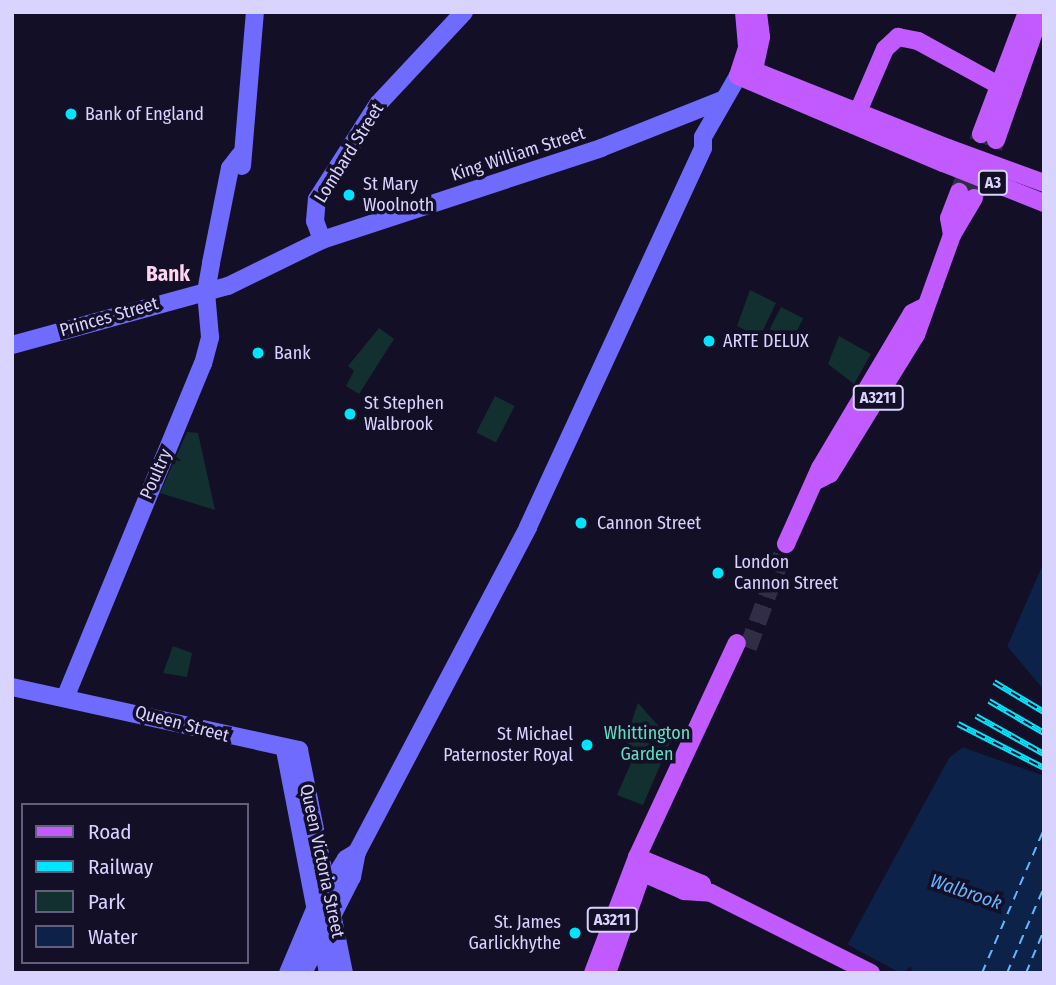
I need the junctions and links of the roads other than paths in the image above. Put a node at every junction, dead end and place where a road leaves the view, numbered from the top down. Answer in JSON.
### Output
{"nodes":[{"id":1,"x":256,"y":12,"type":"edge"},
{"id":2,"x":464,"y":12,"type":"edge"},
{"id":3,"x":1027,"y":12,"type":"edge"},
{"id":4,"x":1041,"y":12,"type":"edge"},
{"id":5,"x":755,"y":17,"type":"edge"},
{"id":6,"x":741,"y":82,"type":"junction"},
{"id":7,"x":1007,"y":89,"type":"junction"},
{"id":8,"x":857,"y":114,"type":"junction"},
{"id":9,"x":988,"y":137,"type":"tunnel mouth"},
{"id":10,"x":946,"y":156,"type":"junction"},
{"id":11,"x":1044,"y":183,"type":"edge"},
{"id":12,"x":966,"y":195,"type":"tunnel mouth"},
{"id":13,"x":1044,"y":203,"type":"edge"},
{"id":14,"x":322,"y":240,"type":"junction"},
{"id":15,"x":206,"y":292,"type":"junction"},
{"id":16,"x":12,"y":345,"type":"edge"},
{"id":17,"x":786,"y":544,"type":"tunnel mouth"},
{"id":18,"x":743,"y":646,"type":"tunnel mouth"},
{"id":19,"x":12,"y":687,"type":"edge"},
{"id":20,"x":65,"y":698,"type":"junction"},
{"id":21,"x":292,"y":750,"type":"junction"},
{"id":22,"x":357,"y":852,"type":"junction"},
{"id":23,"x":640,"y":865,"type":"junction"},
{"id":24,"x":328,"y":891,"type":"junction"},
{"id":25,"x":315,"y":909,"type":"junction"},
{"id":26,"x":334,"y":909,"type":"junction"},
{"id":27,"x":322,"y":931,"type":"junction"},
{"id":28,"x":288,"y":973,"type":"edge"},
{"id":29,"x":303,"y":973,"type":"edge"},
{"id":30,"x":328,"y":973,"type":"edge"},
{"id":31,"x":344,"y":973,"type":"edge"},
{"id":32,"x":593,"y":973,"type":"edge"},
{"id":33,"x":607,"y":973,"type":"edge"},
{"id":34,"x":871,"y":973,"type":"edge"}],
"edges":[{"from":1,"to":15,"type":"street","name":"Poultry"},
{"from":2,"to":14,"type":"street","name":"Lombard Street"},
{"from":3,"to":7,"type":"main road"},
{"from":4,"to":7,"type":"main road"},
{"from":5,"to":6,"type":"main road"},
{"from":6,"to":8,"type":"main road","number":"A3"},
{"from":6,"to":10,"type":"main road","number":"A3"},
{"from":6,"to":14,"type":"street","name":"King William Street"},
{"from":6,"to":22,"type":"street"},
{"from":7,"to":8,"type":"main road"},
{"from":7,"to":9,"type":"main road"},
{"from":8,"to":10,"type":"main road","number":"A3"},
{"from":10,"to":11,"type":"main road","number":"A3","bridge":true},
{"from":10,"to":13,"type":"main road","number":"A3","bridge":true},
{"from":12,"to":17,"type":"main road","number":"A3211"},
{"from":14,"to":15,"type":"street"},
{"from":15,"to":16,"type":"street","name":"Princes Street"},
{"from":15,"to":20,"type":"street","name":"Poultry"},
{"from":18,"to":23,"type":"main road","number":"A3211"},
{"from":19,"to":20,"type":"street","name":"Queen Street"},
{"from":20,"to":21,"type":"street","name":"Queen Street"},
{"from":21,"to":24,"type":"street","name":"Queen Victoria Street"},
{"from":21,"to":25,"type":"street","name":"Queen Victoria Street"},
{"from":22,"to":24,"type":"street"},
{"from":22,"to":26,"type":"street"},
{"from":23,"to":32,"type":"main road","number":"A3211"},
{"from":23,"to":33,"type":"main road","number":"A3211"},
{"from":23,"to":34,"type":"main road"},
{"from":24,"to":25,"type":"street"},
{"from":24,"to":26,"type":"street","name":"Queen Victoria Street"},
{"from":25,"to":27,"type":"street","name":"Queen Victoria Street"},
{"from":25,"to":28,"type":"street"},
{"from":26,"to":27,"type":"street"},
{"from":26,"to":31,"type":"street","name":"Queen Victoria Street"},
{"from":27,"to":29,"type":"street"},
{"from":27,"to":30,"type":"street","name":"Queen Victoria Street"}]}
